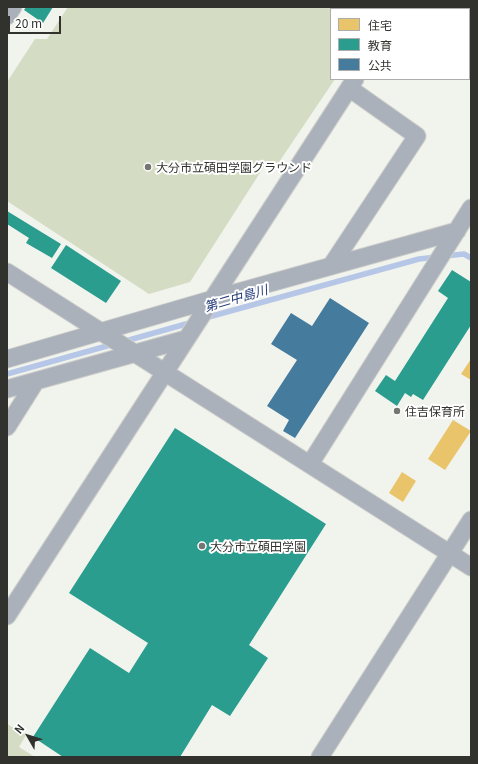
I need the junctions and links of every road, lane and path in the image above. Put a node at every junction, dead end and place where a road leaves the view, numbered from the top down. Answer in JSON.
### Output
{"nodes":[{"id":1,"x":13,"y":7,"type":"edge"},
{"id":2,"x":7,"y":16,"type":"edge"},
{"id":3,"x":352,"y":84,"type":"edge"},
{"id":4,"x":471,"y":208,"type":"edge"},
{"id":5,"x":457,"y":231,"type":"junction"},
{"id":6,"x":332,"y":266,"type":"junction"},
{"id":7,"x":7,"y":272,"type":"edge"},
{"id":8,"x":210,"y":303,"type":"junction"},
{"id":9,"x":105,"y":334,"type":"junction"},
{"id":10,"x":189,"y":336,"type":"junction"},
{"id":11,"x":130,"y":350,"type":"junction"},
{"id":12,"x":7,"y":359,"type":"edge"},
{"id":13,"x":165,"y":372,"type":"junction"},
{"id":14,"x":36,"y":381,"type":"junction"},
{"id":15,"x":7,"y":389,"type":"edge"},
{"id":16,"x":7,"y":427,"type":"edge"},
{"id":17,"x":310,"y":464,"type":"junction"},
{"id":18,"x":471,"y":520,"type":"edge"},
{"id":19,"x":450,"y":553,"type":"junction"},
{"id":20,"x":471,"y":566,"type":"edge"},
{"id":21,"x":7,"y":616,"type":"edge"},
{"id":22,"x":320,"y":757,"type":"edge"}],
"edges":[{"from":1,"to":2,"type":"street"},
{"from":3,"to":6,"type":"street"},
{"from":3,"to":8,"type":"street"},
{"from":4,"to":5,"type":"street"},
{"from":5,"to":6,"type":"street"},
{"from":5,"to":17,"type":"street"},
{"from":6,"to":8,"type":"street"},
{"from":7,"to":9,"type":"street"},
{"from":8,"to":9,"type":"street"},
{"from":8,"to":10,"type":"street"},
{"from":9,"to":11,"type":"street"},
{"from":9,"to":12,"type":"street"},
{"from":10,"to":11,"type":"street"},
{"from":10,"to":13,"type":"street"},
{"from":11,"to":13,"type":"street"},
{"from":11,"to":14,"type":"street"},
{"from":13,"to":17,"type":"street"},
{"from":13,"to":21,"type":"street"},
{"from":14,"to":15,"type":"street"},
{"from":14,"to":16,"type":"street"},
{"from":17,"to":19,"type":"street"},
{"from":18,"to":19,"type":"street"},
{"from":19,"to":20,"type":"street"},
{"from":19,"to":22,"type":"street"}]}
